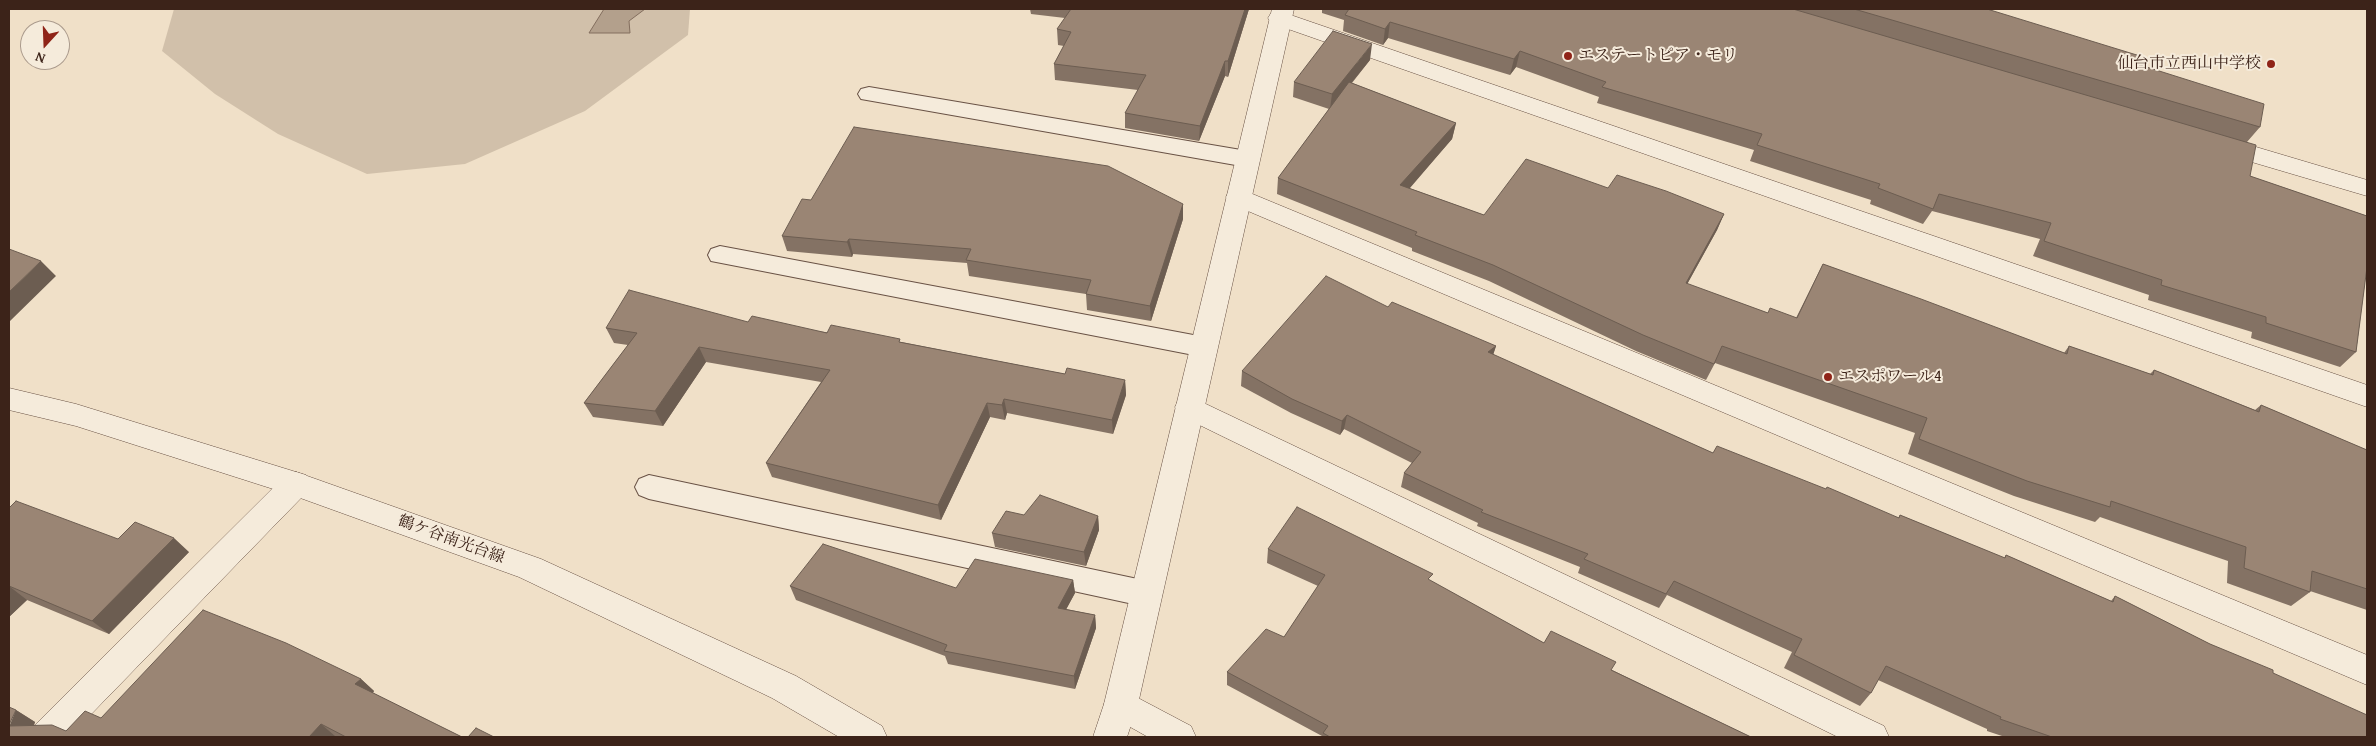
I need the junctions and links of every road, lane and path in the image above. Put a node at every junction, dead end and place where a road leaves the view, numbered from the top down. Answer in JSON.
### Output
{"nodes":[{"id":1,"x":1279,"y":11,"type":"edge"},
{"id":2,"x":869,"y":94,"type":"dead end"},
{"id":3,"x":2195,"y":137,"type":"edge"},
{"id":4,"x":1247,"y":159,"type":"junction"},
{"id":5,"x":2367,"y":188,"type":"edge"},
{"id":6,"x":1238,"y":197,"type":"junction"},
{"id":7,"x":720,"y":255,"type":"dead end"},
{"id":8,"x":1204,"y":347,"type":"junction"},
{"id":9,"x":2367,"y":396,"type":"edge"},
{"id":10,"x":9,"y":400,"type":"edge"},
{"id":11,"x":1189,"y":407,"type":"junction"},
{"id":12,"x":296,"y":484,"type":"junction"},
{"id":13,"x":649,"y":487,"type":"dead end"},
{"id":14,"x":1147,"y":594,"type":"junction"},
{"id":15,"x":2367,"y":670,"type":"edge"},
{"id":16,"x":1121,"y":704,"type":"junction"},
{"id":17,"x":46,"y":737,"type":"edge"},
{"id":18,"x":870,"y":737,"type":"edge"},
{"id":19,"x":1110,"y":737,"type":"edge"},
{"id":20,"x":1179,"y":737,"type":"edge"},
{"id":21,"x":1872,"y":737,"type":"edge"}],
"edges":[{"from":1,"to":4,"type":"street"},
{"from":1,"to":9,"type":"street"},
{"from":2,"to":4,"type":"lane"},
{"from":3,"to":5,"type":"street"},
{"from":4,"to":6,"type":"street"},
{"from":6,"to":8,"type":"street"},
{"from":6,"to":15,"type":"street"},
{"from":7,"to":8,"type":"lane"},
{"from":8,"to":11,"type":"street"},
{"from":10,"to":12,"type":"street","name":"鶴ケ谷南光台線"},
{"from":11,"to":14,"type":"street"},
{"from":11,"to":21,"type":"street"},
{"from":12,"to":17,"type":"street"},
{"from":12,"to":18,"type":"street","name":"鶴ケ谷南光台線"},
{"from":13,"to":14,"type":"lane"},
{"from":14,"to":16,"type":"street"},
{"from":16,"to":19,"type":"street"},
{"from":16,"to":20,"type":"street"}]}
